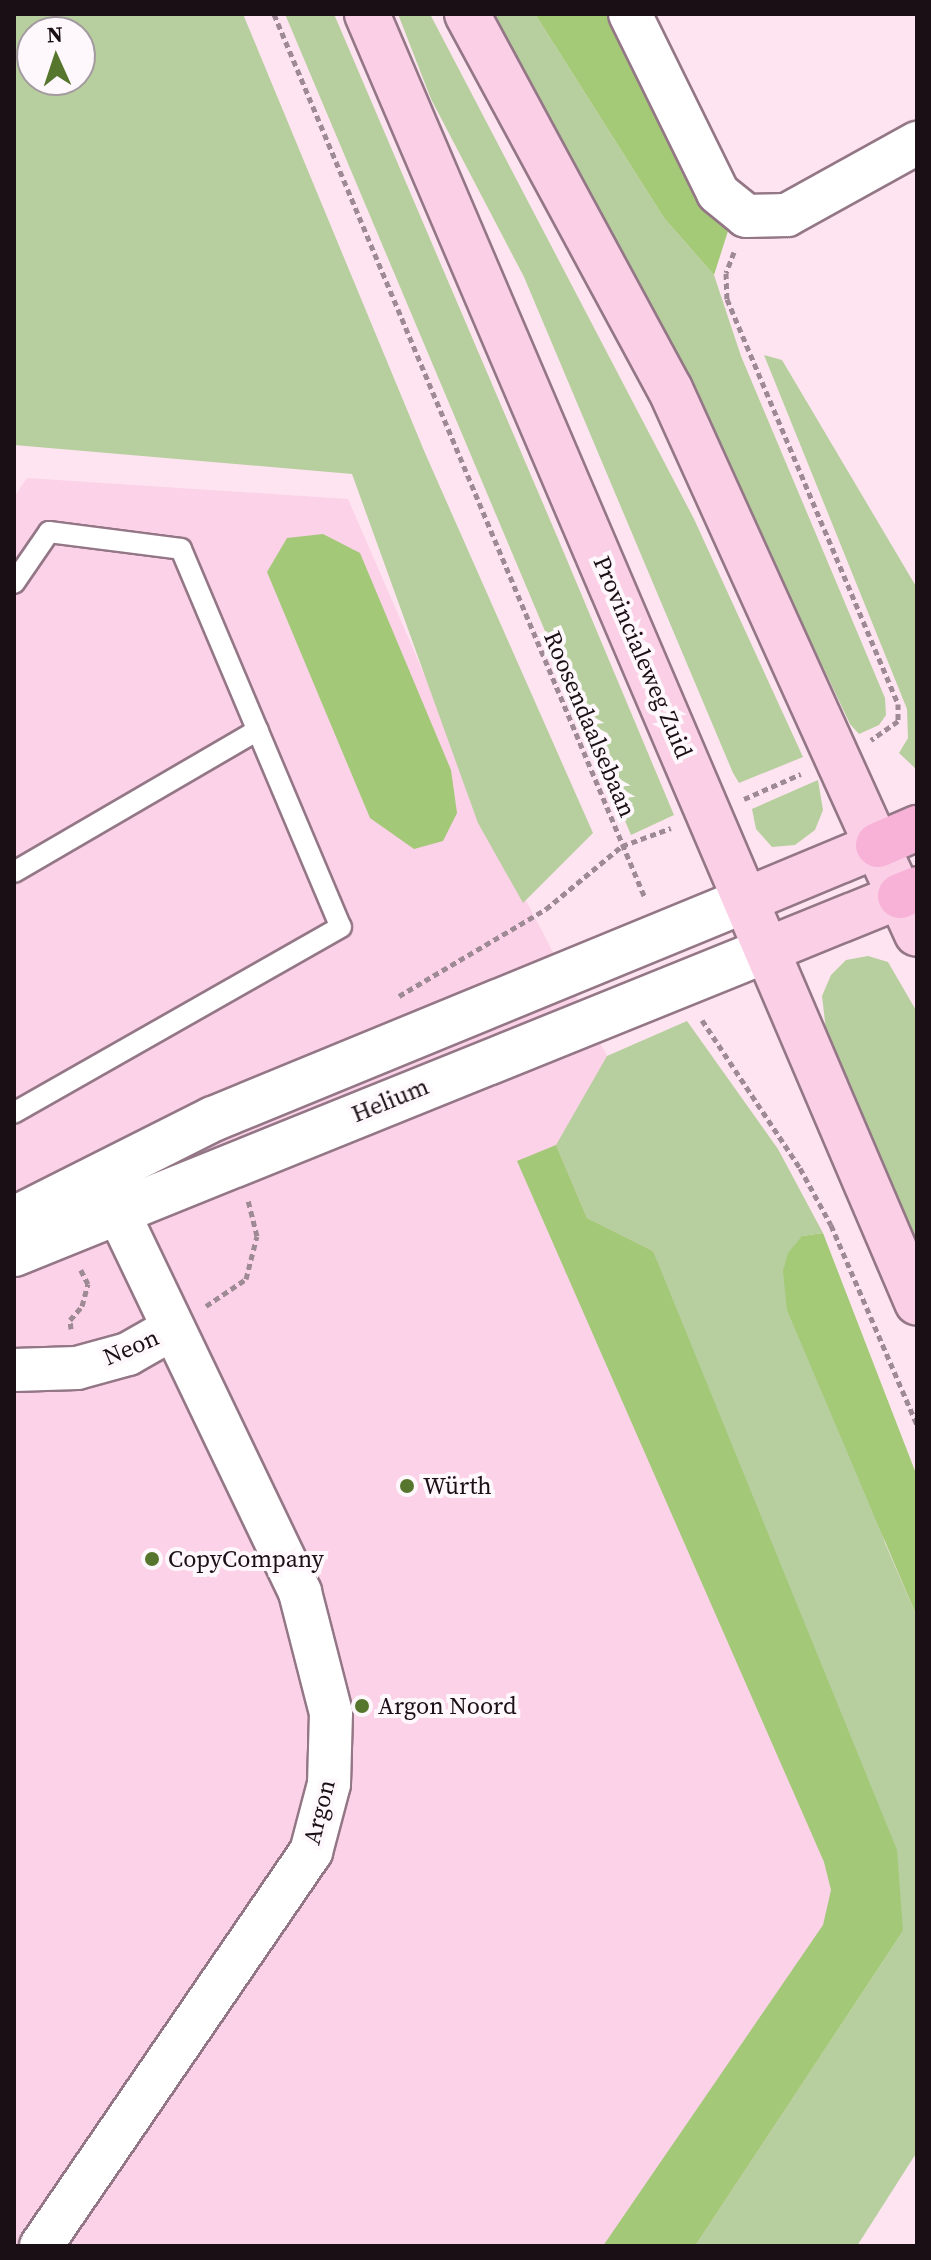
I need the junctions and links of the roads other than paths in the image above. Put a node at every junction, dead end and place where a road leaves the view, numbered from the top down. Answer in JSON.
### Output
{"nodes":[{"id":1,"x":367,"y":14,"type":"edge"},
{"id":2,"x":467,"y":14,"type":"edge"},
{"id":3,"x":630,"y":14,"type":"edge"},
{"id":4,"x":917,"y":143,"type":"edge"},
{"id":5,"x":14,"y":583,"type":"edge"},
{"id":6,"x":258,"y":730,"type":"junction"},
{"id":7,"x":917,"y":828,"type":"edge"},
{"id":8,"x":878,"y":845,"type":"junction"},
{"id":9,"x":14,"y":872,"type":"edge"},
{"id":10,"x":746,"y":900,"type":"junction"},
{"id":11,"x":911,"y":906,"type":"edge"},
{"id":12,"x":767,"y":950,"type":"junction"},
{"id":13,"x":14,"y":1113,"type":"edge"},
{"id":14,"x":108,"y":1192,"type":"junction"},
{"id":15,"x":14,"y":1219,"type":"edge"},
{"id":16,"x":14,"y":1254,"type":"edge"},
{"id":17,"x":917,"y":1302,"type":"edge"},
{"id":18,"x":172,"y":1329,"type":"junction"},
{"id":19,"x":14,"y":1370,"type":"edge"},
{"id":20,"x":41,"y":2246,"type":"edge"}],
"edges":[{"from":1,"to":10,"type":"main road","name":"Provincialeweg Zuid"},
{"from":2,"to":8,"type":"main road"},
{"from":3,"to":4,"type":"street"},
{"from":5,"to":6,"type":"lane"},
{"from":6,"to":9,"type":"lane"},
{"from":6,"to":13,"type":"lane"},
{"from":7,"to":8,"type":"highway"},
{"from":8,"to":10,"type":"main road"},
{"from":8,"to":11,"type":"main road"},
{"from":10,"to":12,"type":"main road","name":"Provincialeweg Zuid"},
{"from":10,"to":14,"type":"street","name":"Helium"},
{"from":11,"to":12,"type":"main road"},
{"from":12,"to":14,"type":"street","name":"Helium"},
{"from":12,"to":17,"type":"main road","name":"Provincialeweg Zuid"},
{"from":14,"to":15,"type":"street","name":"Helium"},
{"from":14,"to":16,"type":"street","name":"Helium"},
{"from":14,"to":18,"type":"street","name":"Neon"},
{"from":18,"to":19,"type":"street","name":"Neon"},
{"from":18,"to":20,"type":"street","name":"Argon"}]}
